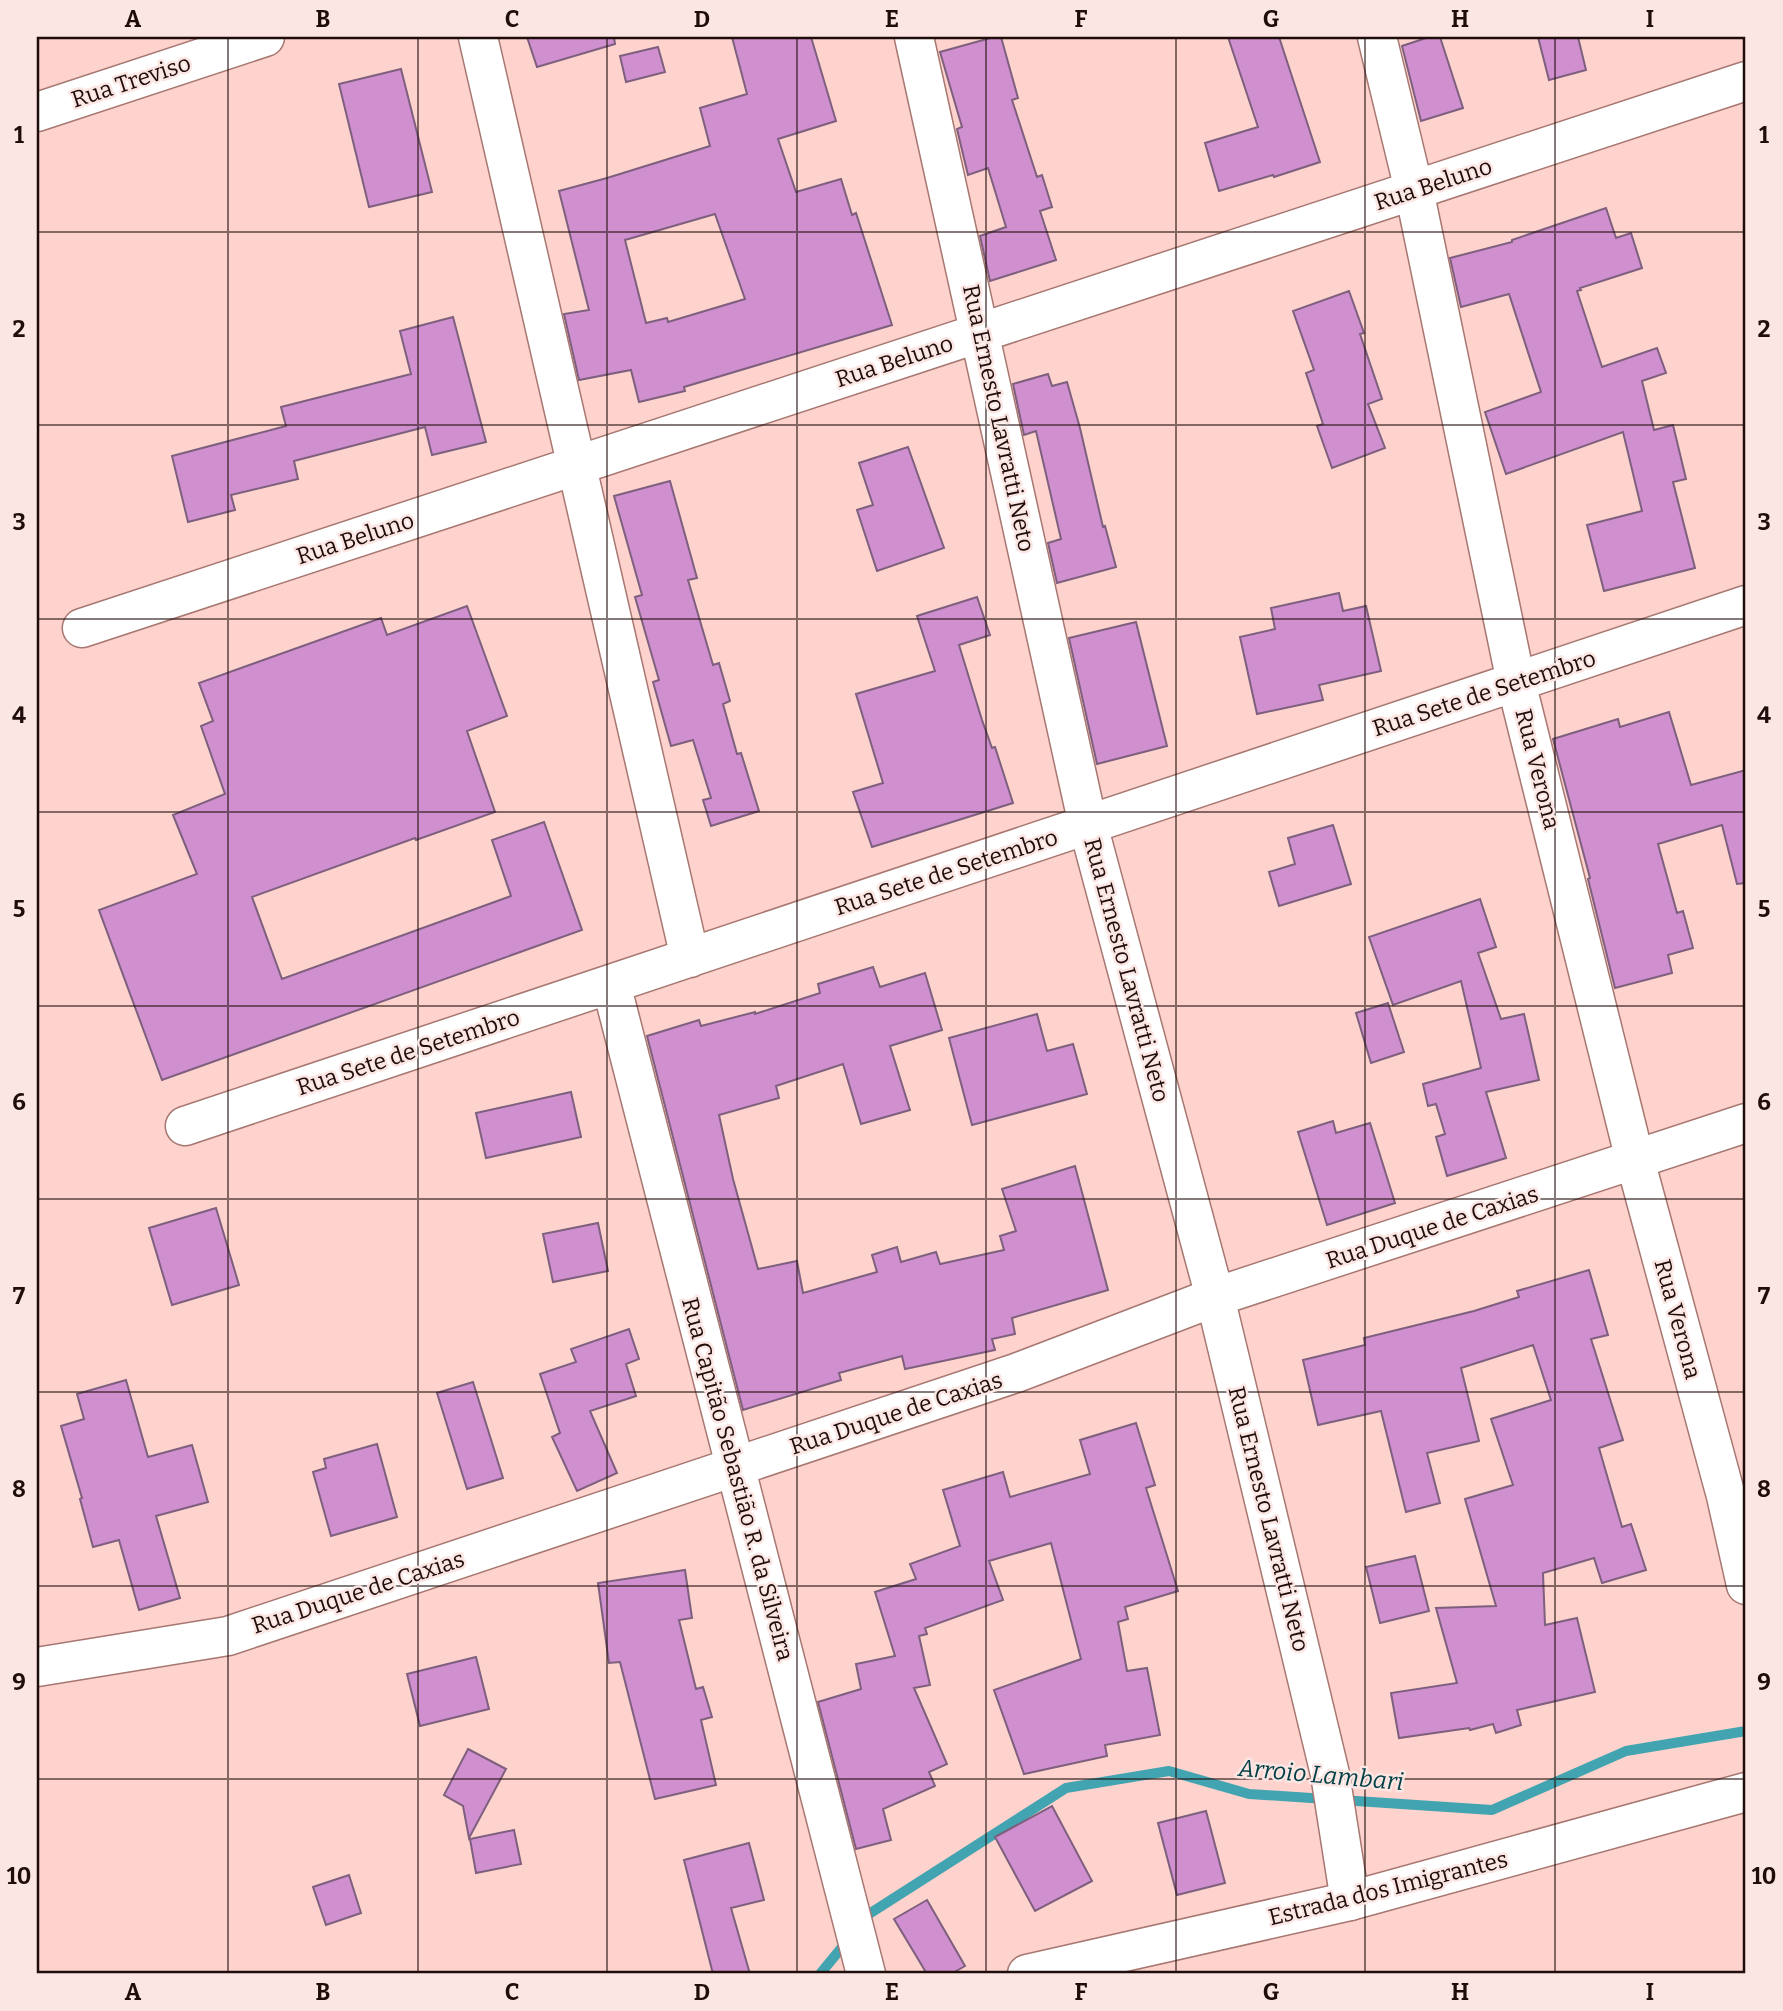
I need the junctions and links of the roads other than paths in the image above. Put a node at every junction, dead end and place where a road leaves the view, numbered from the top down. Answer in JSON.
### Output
{"nodes":[{"id":1,"x":265,"y":37,"type":"edge"},
{"id":2,"x":478,"y":37,"type":"edge"},
{"id":3,"x":914,"y":37,"type":"edge"},
{"id":4,"x":1377,"y":37,"type":"edge"},
{"id":5,"x":1746,"y":81,"type":"edge"},
{"id":6,"x":37,"y":113,"type":"edge"},
{"id":7,"x":1414,"y":190,"type":"junction"},
{"id":8,"x":981,"y":332,"type":"junction"},
{"id":9,"x":576,"y":465,"type":"junction"},
{"id":10,"x":1746,"y":606,"type":"edge"},
{"id":11,"x":82,"y":628,"type":"dead end"},
{"id":12,"x":1517,"y":682,"type":"junction"},
{"id":13,"x":1088,"y":825,"type":"junction"},
{"id":14,"x":690,"y":958,"type":"junction"},
{"id":15,"x":611,"y":984,"type":"junction"},
{"id":16,"x":1746,"y":1123,"type":"edge"},
{"id":17,"x":185,"y":1126,"type":"dead end"},
{"id":18,"x":1635,"y":1160,"type":"junction"},
{"id":19,"x":1215,"y":1297,"type":"junction"},
{"id":20,"x":734,"y":1467,"type":"junction"},
{"id":21,"x":1746,"y":1584,"type":"edge"},
{"id":22,"x":37,"y":1667,"type":"edge"},
{"id":23,"x":1746,"y":1792,"type":"edge"},
{"id":24,"x":1349,"y":1900,"type":"junction"},
{"id":25,"x":866,"y":1974,"type":"edge"},
{"id":26,"x":1027,"y":1974,"type":"edge"}],
"edges":[{"from":1,"to":6,"type":"street","name":"Rua Treviso"},
{"from":2,"to":9,"type":"street"},
{"from":3,"to":8,"type":"street","name":"Rua Ernesto Lavratti Neto"},
{"from":4,"to":7,"type":"street","name":"Rua Verona"},
{"from":5,"to":7,"type":"street","name":"Rua Beluno"},
{"from":7,"to":8,"type":"street","name":"Rua Beluno"},
{"from":7,"to":12,"type":"street","name":"Rua Verona"},
{"from":8,"to":9,"type":"street","name":"Rua Beluno"},
{"from":8,"to":13,"type":"street","name":"Rua Ernesto Lavratti Neto"},
{"from":9,"to":11,"type":"street","name":"Rua Beluno"},
{"from":9,"to":14,"type":"street"},
{"from":10,"to":12,"type":"street","name":"Rua Sete de Setembro"},
{"from":12,"to":13,"type":"street","name":"Rua Sete de Setembro"},
{"from":12,"to":18,"type":"street","name":"Rua Verona"},
{"from":13,"to":14,"type":"street","name":"Rua Sete de Setembro"},
{"from":13,"to":19,"type":"street","name":"Rua Ernesto Lavratti Neto"},
{"from":14,"to":15,"type":"street","name":"Rua Sete de Setembro"},
{"from":15,"to":17,"type":"street","name":"Rua Sete de Setembro"},
{"from":15,"to":20,"type":"street","name":"Rua Capitão Sebastião R. da Silveira"},
{"from":16,"to":18,"type":"street","name":"Rua Duque de Caxias"},
{"from":18,"to":19,"type":"street","name":"Rua Duque de Caxias"},
{"from":18,"to":21,"type":"street","name":"Rua Verona"},
{"from":19,"to":20,"type":"street","name":"Rua Duque de Caxias"},
{"from":19,"to":24,"type":"street","name":"Rua Ernesto Lavratti Neto"},
{"from":20,"to":22,"type":"street","name":"Rua Duque de Caxias"},
{"from":20,"to":25,"type":"street","name":"Rua Capitão Sebastião R. da Silveira"},
{"from":23,"to":24,"type":"street","name":"Estrada dos Imigrantes"},
{"from":24,"to":26,"type":"street","name":"Estrada dos Imigrantes"}]}
